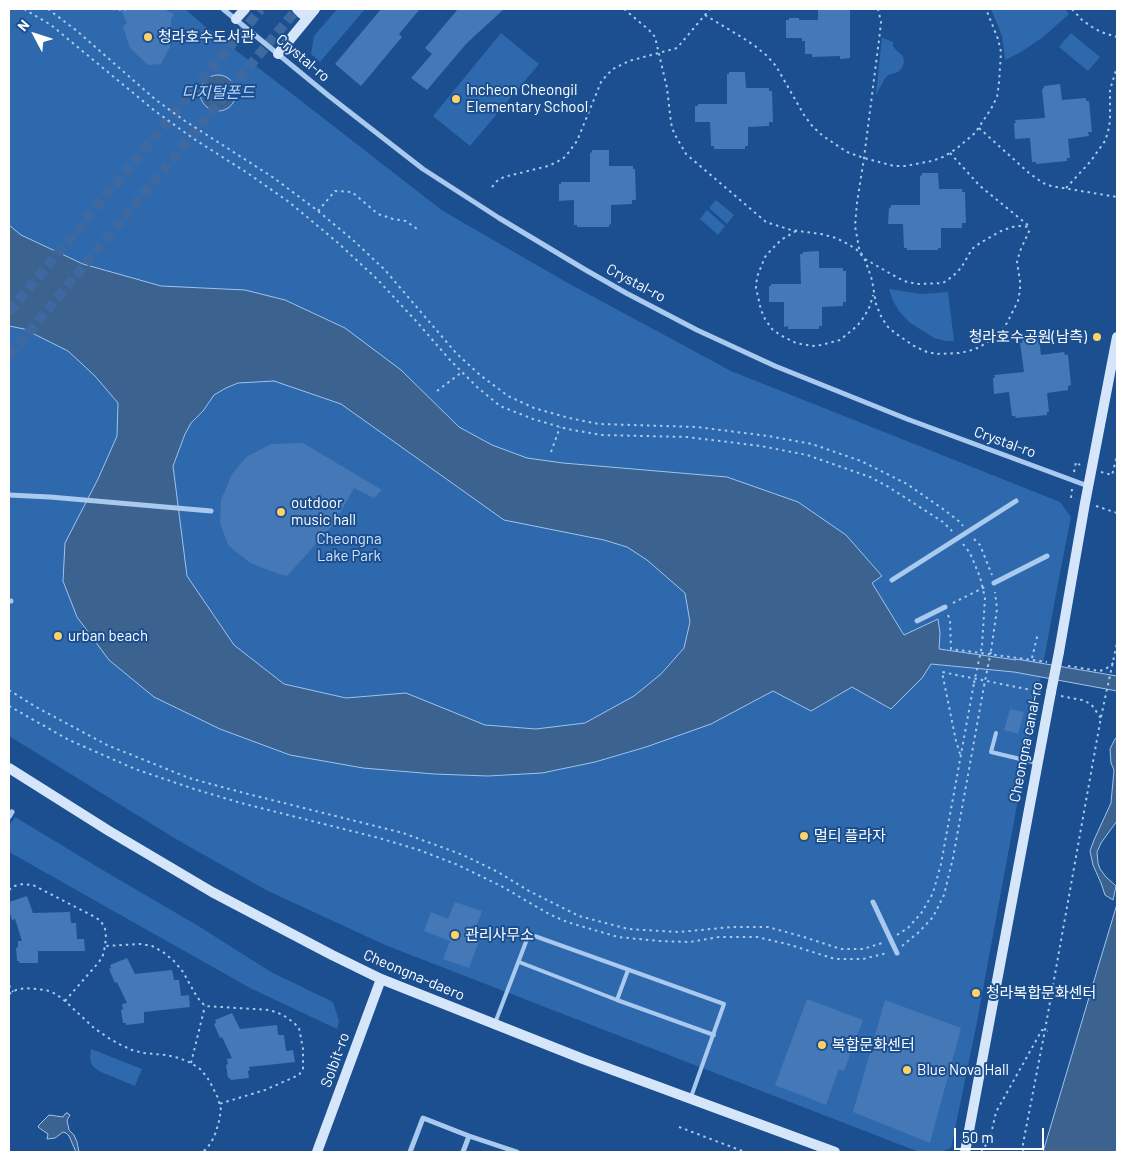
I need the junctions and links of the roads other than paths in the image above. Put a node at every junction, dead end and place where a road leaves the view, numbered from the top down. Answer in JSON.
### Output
{"nodes":[{"id":1,"x":223,"y":9,"type":"edge"},
{"id":2,"x":244,"y":9,"type":"edge"},
{"id":3,"x":297,"y":9,"type":"edge"},
{"id":4,"x":312,"y":12,"type":"edge"},
{"id":5,"x":236,"y":19,"type":"junction"},
{"id":6,"x":278,"y":54,"type":"junction"},
{"id":7,"x":1117,"y":337,"type":"edge"},
{"id":8,"x":1088,"y":486,"type":"junction"},
{"id":9,"x":9,"y":496,"type":"edge"},
{"id":10,"x":1016,"y":501,"type":"dead end"},
{"id":11,"x":211,"y":512,"type":"dead end"},
{"id":12,"x":1047,"y":556,"type":"dead end"},
{"id":13,"x":892,"y":580,"type":"dead end"},
{"id":14,"x":994,"y":583,"type":"road end"},
{"id":15,"x":945,"y":607,"type":"road end"},
{"id":16,"x":916,"y":622,"type":"dead end"},
{"id":17,"x":996,"y":733,"type":"dead end"},
{"id":18,"x":1037,"y":763,"type":"junction"},
{"id":19,"x":9,"y":768,"type":"edge"},
{"id":20,"x":873,"y":902,"type":"dead end"},
{"id":21,"x":896,"y":951,"type":"road end"},
{"id":22,"x":519,"y":962,"type":"junction"},
{"id":23,"x":628,"y":970,"type":"junction"},
{"id":24,"x":380,"y":979,"type":"junction"},
{"id":25,"x":617,"y":1000,"type":"junction"},
{"id":26,"x":494,"y":1024,"type":"junction"},
{"id":27,"x":714,"y":1036,"type":"junction"},
{"id":28,"x":691,"y":1099,"type":"junction"},
{"id":29,"x":469,"y":1136,"type":"junction"},
{"id":30,"x":317,"y":1152,"type":"edge"},
{"id":31,"x":410,"y":1152,"type":"edge"},
{"id":32,"x":463,"y":1152,"type":"edge"},
{"id":33,"x":517,"y":1152,"type":"edge"},
{"id":34,"x":835,"y":1152,"type":"edge"},
{"id":35,"x":965,"y":1152,"type":"edge"}],
"edges":[{"from":1,"to":5,"type":"street","name":"Crystal-ro"},
{"from":2,"to":5,"type":"street"},
{"from":3,"to":4,"type":"street"},
{"from":4,"to":6,"type":"street"},
{"from":5,"to":6,"type":"street","name":"Crystal-ro"},
{"from":6,"to":8,"type":"street","name":"Crystal-ro"},
{"from":7,"to":8,"type":"street","name":"Cheongna canal-ro"},
{"from":8,"to":18,"type":"street","name":"Cheongna canal-ro","bridge":true},
{"from":9,"to":11,"type":"street"},
{"from":10,"to":13,"type":"street"},
{"from":12,"to":14,"type":"street"},
{"from":15,"to":16,"type":"street"},
{"from":17,"to":18,"type":"lane"},
{"from":18,"to":35,"type":"street","name":"Cheongna canal-ro"},
{"from":19,"to":24,"type":"street","name":"Cheongna-daero"},
{"from":20,"to":21,"type":"street"},
{"from":22,"to":23,"type":"lane"},
{"from":22,"to":25,"type":"lane"},
{"from":22,"to":26,"type":"lane"},
{"from":23,"to":25,"type":"lane"},
{"from":23,"to":27,"type":"lane"},
{"from":24,"to":26,"type":"street","name":"Cheongna-daero"},
{"from":24,"to":30,"type":"street","name":"Solbit-ro"},
{"from":25,"to":27,"type":"lane"},
{"from":26,"to":28,"type":"street","name":"Cheongna-daero"},
{"from":27,"to":28,"type":"lane"},
{"from":28,"to":34,"type":"street","name":"Cheongna-daero"},
{"from":29,"to":31,"type":"street"},
{"from":29,"to":32,"type":"street"},
{"from":29,"to":33,"type":"street"}]}
